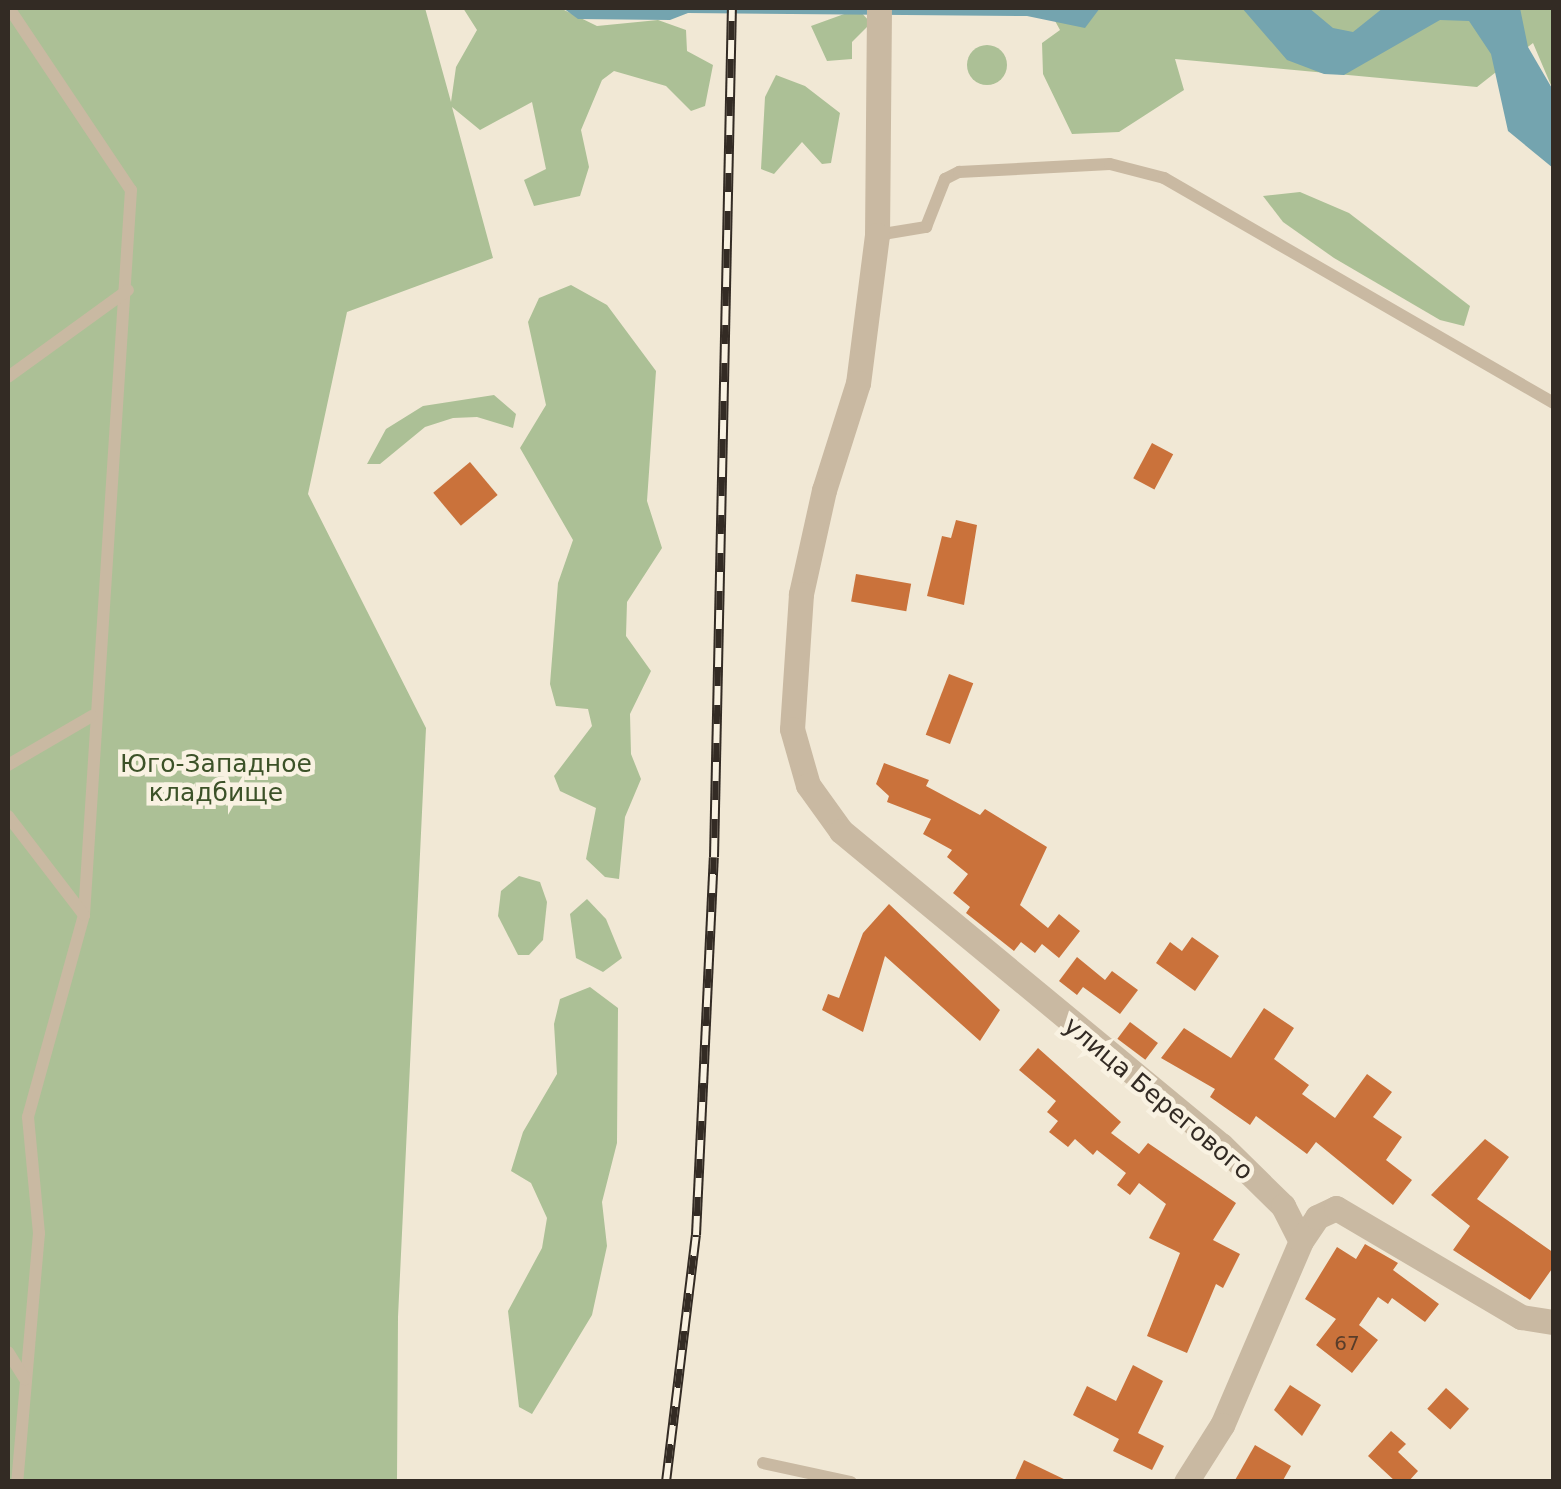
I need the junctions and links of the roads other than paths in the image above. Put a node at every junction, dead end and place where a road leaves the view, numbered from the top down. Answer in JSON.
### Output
{"nodes":[{"id":1,"x":9,"y":8,"type":"edge"},
{"id":2,"x":879,"y":8,"type":"edge"},
{"id":3,"x":877,"y":235,"type":"junction"},
{"id":4,"x":128,"y":290,"type":"junction"},
{"id":5,"x":8,"y":377,"type":"edge"},
{"id":6,"x":1554,"y":402,"type":"edge"},
{"id":7,"x":92,"y":716,"type":"junction"},
{"id":8,"x":8,"y":765,"type":"edge"},
{"id":9,"x":8,"y":816,"type":"edge"},
{"id":10,"x":84,"y":915,"type":"junction"},
{"id":11,"x":1301,"y":1241,"type":"junction"},
{"id":12,"x":1554,"y":1322,"type":"edge"},
{"id":13,"x":8,"y":1352,"type":"edge"},
{"id":14,"x":25,"y":1379,"type":"junction"},
{"id":15,"x":764,"y":1463,"type":"dead end"},
{"id":16,"x":17,"y":1482,"type":"edge"},
{"id":17,"x":851,"y":1482,"type":"edge"},
{"id":18,"x":1186,"y":1482,"type":"edge"}],
"edges":[{"from":1,"to":4,"type":"lane"},
{"from":2,"to":3,"type":"street"},
{"from":3,"to":6,"type":"lane"},
{"from":3,"to":11,"type":"street","name":"улица Берегового"},
{"from":4,"to":5,"type":"lane"},
{"from":4,"to":7,"type":"lane"},
{"from":7,"to":8,"type":"lane"},
{"from":7,"to":10,"type":"lane"},
{"from":9,"to":10,"type":"lane"},
{"from":10,"to":14,"type":"lane"},
{"from":11,"to":12,"type":"street"},
{"from":11,"to":18,"type":"street"},
{"from":13,"to":14,"type":"lane"},
{"from":14,"to":16,"type":"lane"},
{"from":15,"to":17,"type":"lane"}]}
